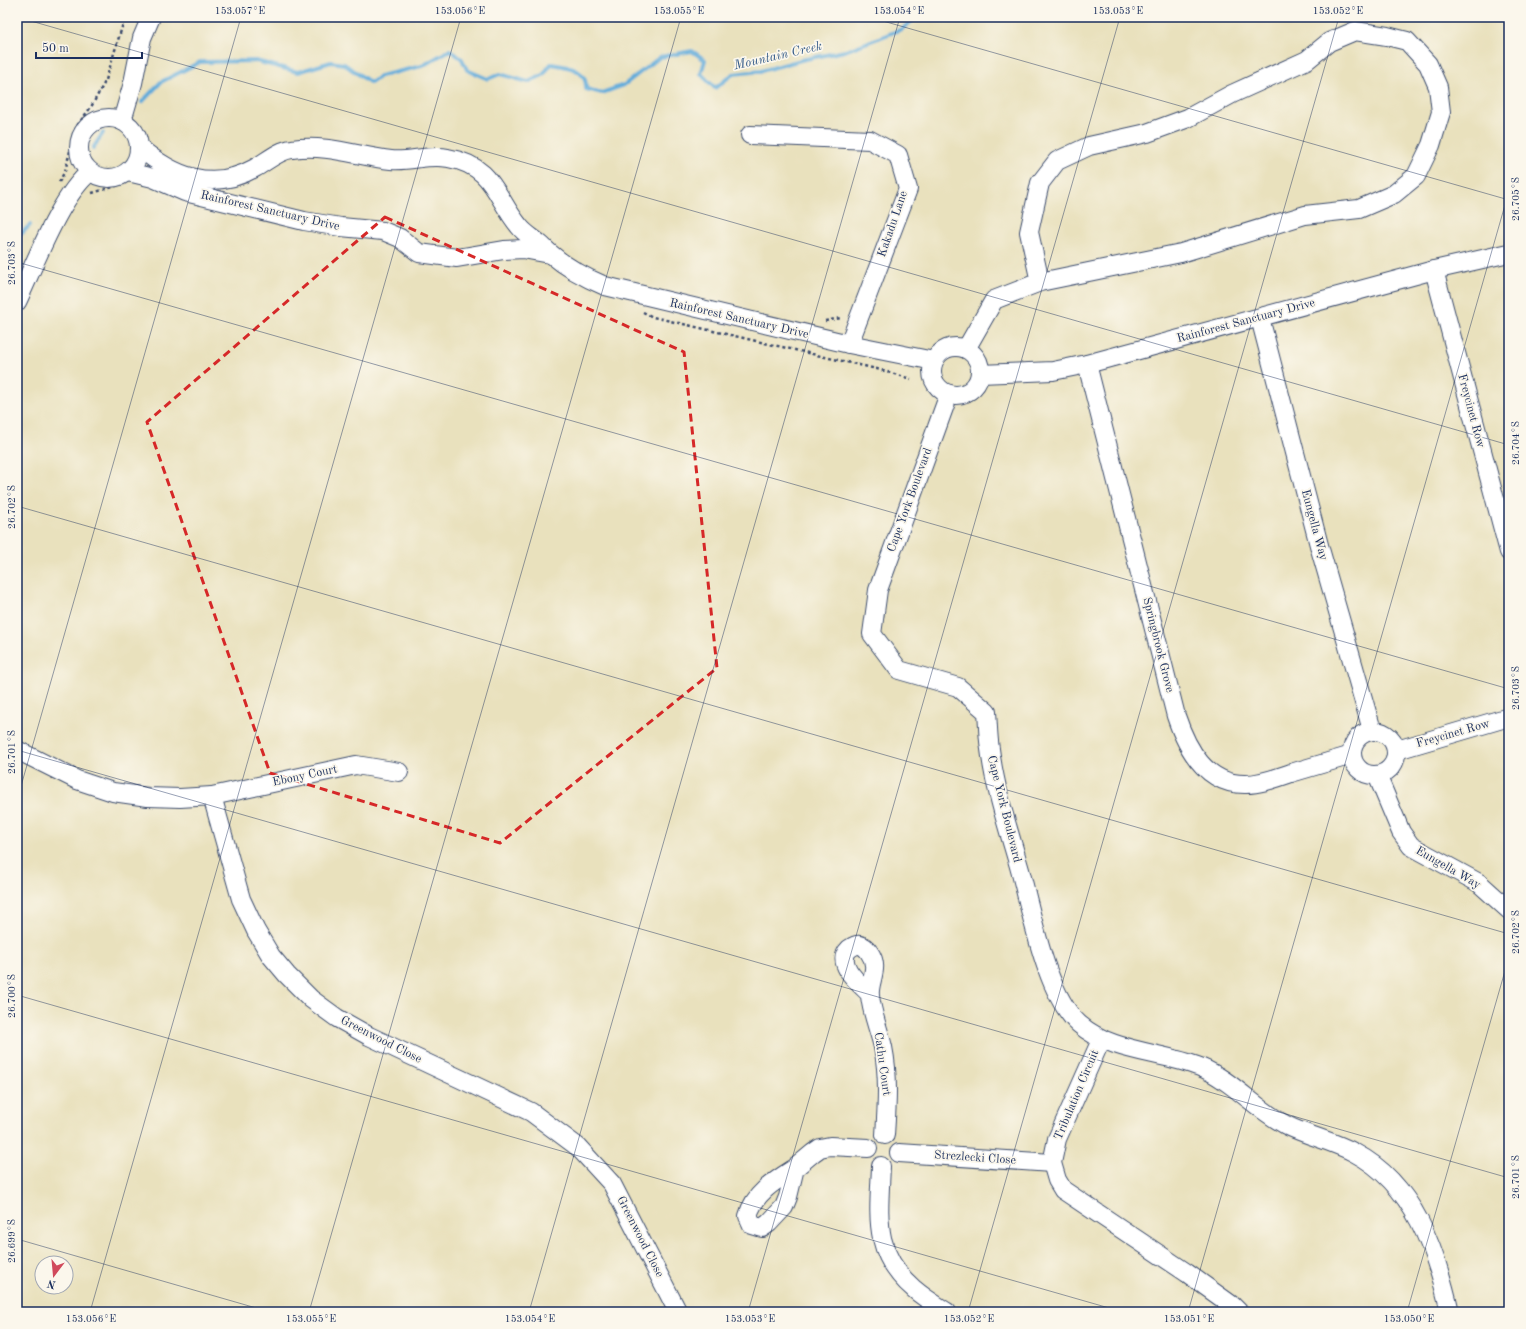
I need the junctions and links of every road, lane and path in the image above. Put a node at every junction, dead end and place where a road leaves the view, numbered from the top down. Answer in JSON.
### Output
{"nodes":[{"id":1,"x":125,"y":17,"type":"edge"},
{"id":2,"x":151,"y":17,"type":"edge"},
{"id":3,"x":122,"y":121,"type":"junction"},
{"id":4,"x":750,"y":135,"type":"dead end"},
{"id":5,"x":139,"y":147,"type":"junction"},
{"id":6,"x":90,"y":172,"type":"junction"},
{"id":7,"x":128,"y":172,"type":"junction"},
{"id":8,"x":57,"y":184,"type":"dead end"},
{"id":9,"x":1509,"y":253,"type":"edge"},
{"id":10,"x":551,"y":255,"type":"junction"},
{"id":11,"x":1434,"y":270,"type":"junction"},
{"id":12,"x":1040,"y":282,"type":"junction"},
{"id":13,"x":17,"y":302,"type":"edge"},
{"id":14,"x":1260,"y":318,"type":"junction"},
{"id":15,"x":849,"y":344,"type":"junction"},
{"id":16,"x":966,"y":349,"type":"junction"},
{"id":17,"x":934,"y":360,"type":"junction"},
{"id":18,"x":1087,"y":364,"type":"junction"},
{"id":19,"x":980,"y":374,"type":"junction"},
{"id":20,"x":949,"y":394,"type":"junction"},
{"id":21,"x":1509,"y":552,"type":"edge"},
{"id":22,"x":1509,"y":717,"type":"edge"},
{"id":23,"x":1372,"y":730,"type":"junction"},
{"id":24,"x":17,"y":750,"type":"edge"},
{"id":25,"x":1397,"y":750,"type":"junction"},
{"id":26,"x":1352,"y":755,"type":"junction"},
{"id":27,"x":399,"y":772,"type":"dead end"},
{"id":28,"x":1377,"y":775,"type":"junction"},
{"id":29,"x":212,"y":796,"type":"junction"},
{"id":30,"x":1509,"y":910,"type":"edge"},
{"id":31,"x":870,"y":994,"type":"dead end"},
{"id":32,"x":1101,"y":1040,"type":"junction"},
{"id":33,"x":885,"y":1135,"type":"junction"},
{"id":34,"x":868,"y":1148,"type":"junction"},
{"id":35,"x":899,"y":1154,"type":"junction"},
{"id":36,"x":1052,"y":1163,"type":"junction"},
{"id":37,"x":881,"y":1166,"type":"junction"},
{"id":38,"x":795,"y":1168,"type":"dead end"},
{"id":39,"x":925,"y":1306,"type":"edge"},
{"id":40,"x":678,"y":1312,"type":"edge"},
{"id":41,"x":947,"y":1312,"type":"edge"},
{"id":42,"x":1239,"y":1312,"type":"edge"},
{"id":43,"x":1450,"y":1312,"type":"edge"}],
"edges":[{"from":1,"to":8,"type":"path"},
{"from":2,"to":3,"type":"street"},
{"from":3,"to":5,"type":"street"},
{"from":3,"to":6,"type":"street"},
{"from":4,"to":15,"type":"street","name":"Kakadu Lane"},
{"from":5,"to":7,"type":"street"},
{"from":5,"to":10,"type":"street","name":"Rainforest Sanctuary Drive"},
{"from":6,"to":7,"type":"street"},
{"from":6,"to":13,"type":"street"},
{"from":7,"to":10,"type":"street","name":"Rainforest Sanctuary Drive"},
{"from":9,"to":11,"type":"street","name":"Rainforest Sanctuary Drive"},
{"from":10,"to":15,"type":"street","name":"Rainforest Sanctuary Drive"},
{"from":11,"to":14,"type":"street","name":"Rainforest Sanctuary Drive"},
{"from":11,"to":21,"type":"street","name":"Freycinet Row"},
{"from":12,"to":12,"type":"street"},
{"from":12,"to":16,"type":"street"},
{"from":14,"to":18,"type":"street","name":"Rainforest Sanctuary Drive"},
{"from":14,"to":23,"type":"street","name":"Eungella Way"},
{"from":15,"to":17,"type":"street","name":"Rainforest Sanctuary Drive"},
{"from":16,"to":17,"type":"street"},
{"from":16,"to":19,"type":"street"},
{"from":17,"to":20,"type":"street"},
{"from":18,"to":19,"type":"street","name":"Rainforest Sanctuary Drive"},
{"from":18,"to":26,"type":"street","name":"Springbrook Grove"},
{"from":19,"to":20,"type":"street"},
{"from":20,"to":32,"type":"street","name":"Cape York Boulevard"},
{"from":22,"to":25,"type":"street","name":"Freycinet Row"},
{"from":23,"to":25,"type":"street"},
{"from":23,"to":26,"type":"street"},
{"from":24,"to":29,"type":"street"},
{"from":25,"to":28,"type":"street"},
{"from":26,"to":28,"type":"street"},
{"from":27,"to":29,"type":"street","name":"Ebony Court"},
{"from":28,"to":30,"type":"street","name":"Eungella Way"},
{"from":29,"to":40,"type":"street","name":"Greenwood Close"},
{"from":31,"to":33,"type":"street","name":"Cathu Court"},
{"from":32,"to":36,"type":"street","name":"Tribulation Circuit"},
{"from":32,"to":43,"type":"street","name":"Tribulation Circuit"},
{"from":33,"to":34,"type":"street"},
{"from":33,"to":35,"type":"street"},
{"from":34,"to":37,"type":"street"},
{"from":34,"to":38,"type":"street"},
{"from":35,"to":36,"type":"street","name":"Strezlecki Close"},
{"from":35,"to":37,"type":"street"},
{"from":36,"to":42,"type":"street","name":"Tribulation Circuit"},
{"from":37,"to":39,"type":"street"},
{"from":39,"to":41,"type":"street"}]}
